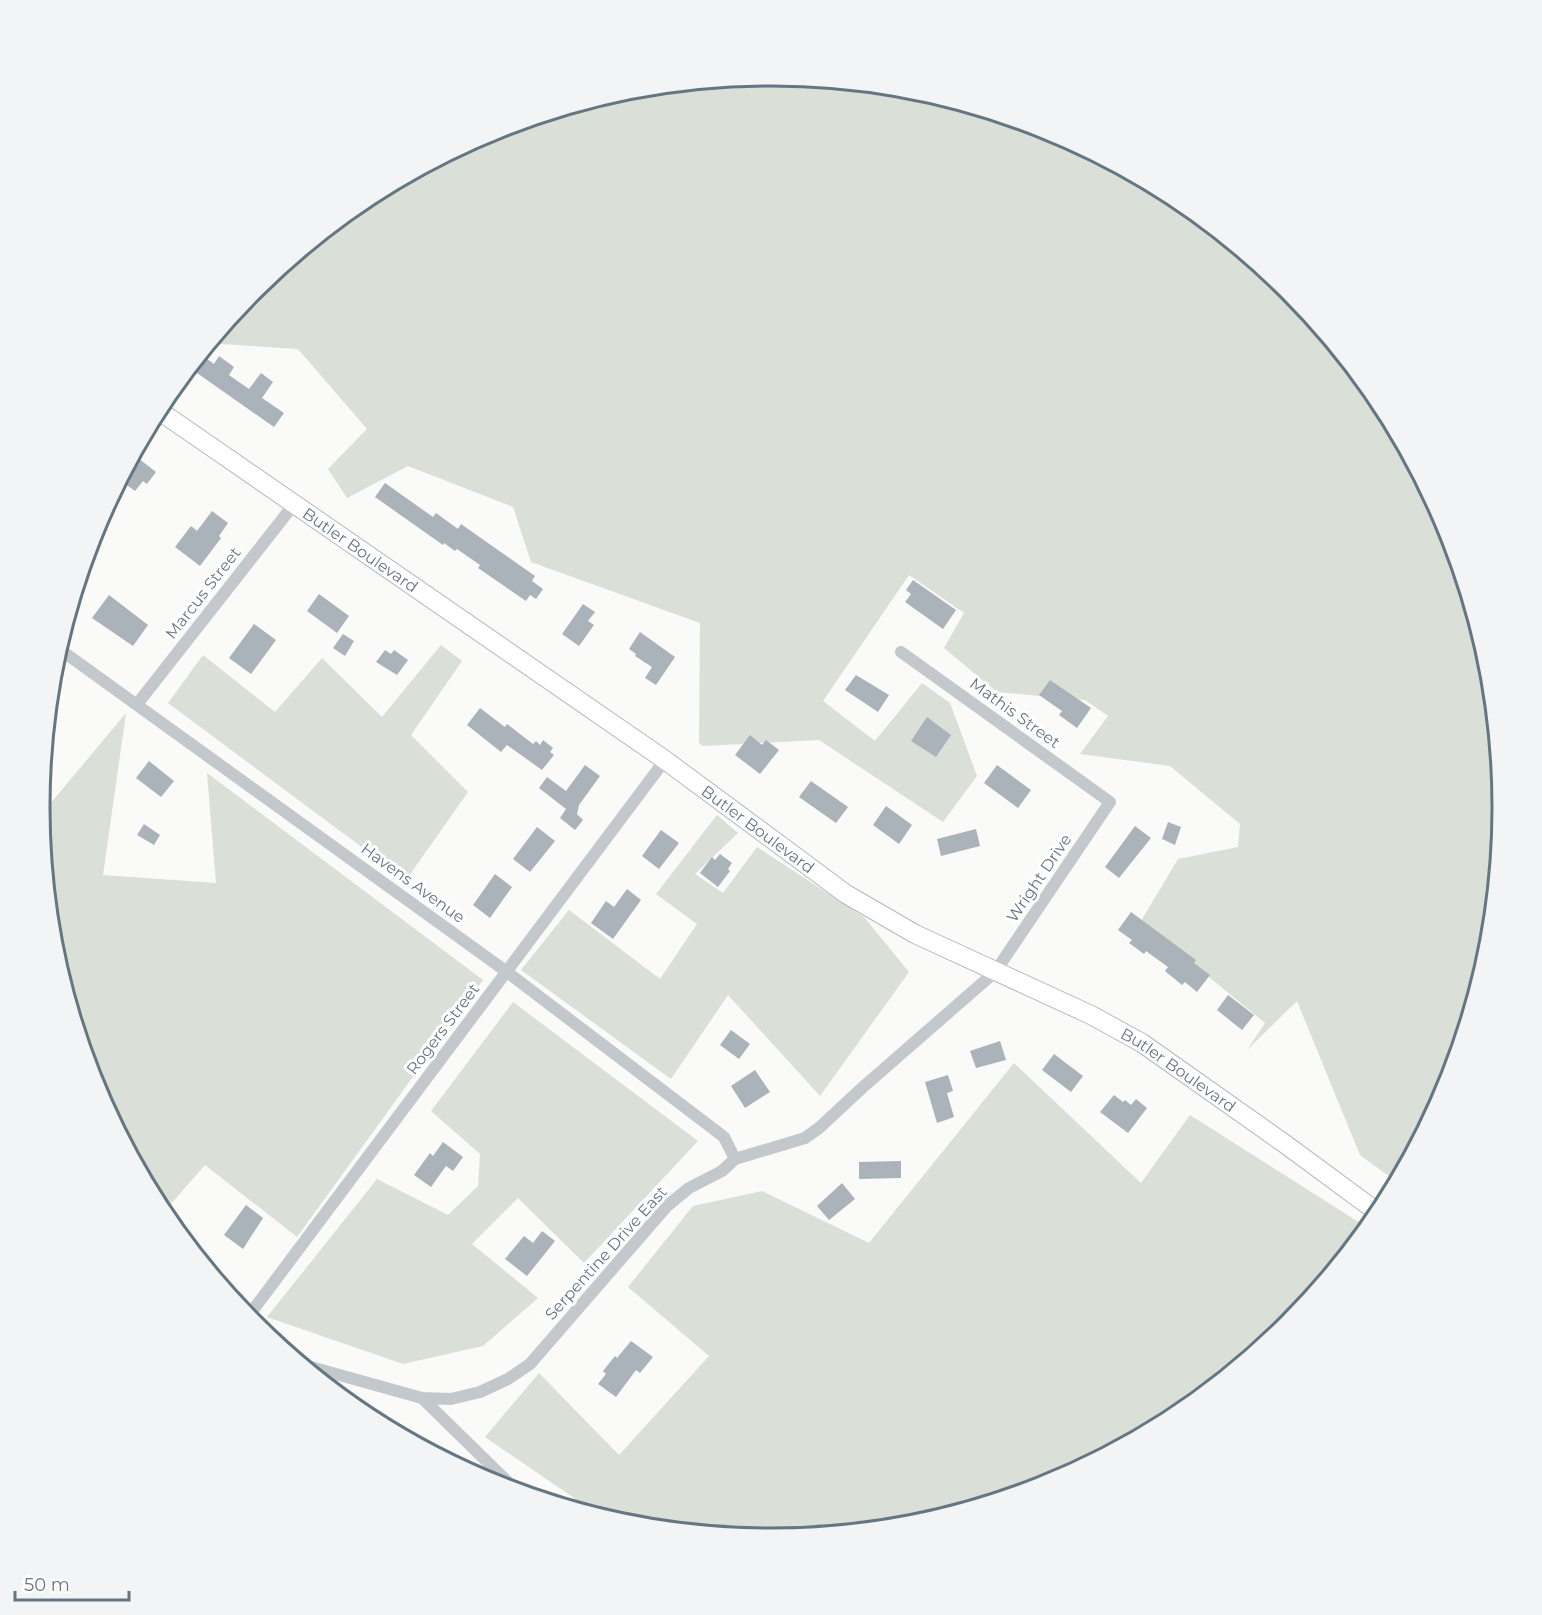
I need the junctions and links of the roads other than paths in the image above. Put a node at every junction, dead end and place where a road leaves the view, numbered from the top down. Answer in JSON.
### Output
{"nodes":[{"id":1,"x":166,"y":415,"type":"edge"},
{"id":2,"x":295,"y":503,"type":"junction"},
{"id":3,"x":900,"y":652,"type":"dead end"},
{"id":4,"x":66,"y":654,"type":"edge"},
{"id":5,"x":138,"y":704,"type":"junction"},
{"id":6,"x":665,"y":759,"type":"junction"},
{"id":7,"x":1110,"y":802,"type":"joint"},
{"id":8,"x":507,"y":972,"type":"junction"},
{"id":9,"x":995,"y":972,"type":"junction"},
{"id":10,"x":735,"y":1159,"type":"junction"},
{"id":11,"x":1371,"y":1208,"type":"edge"},
{"id":12,"x":253,"y":1310,"type":"edge"},
{"id":13,"x":319,"y":1369,"type":"edge"},
{"id":14,"x":422,"y":1398,"type":"junction"},
{"id":15,"x":503,"y":1477,"type":"edge"}],
"edges":[{"from":1,"to":2,"type":"street","name":"Butler Boulevard"},
{"from":2,"to":5,"type":"street","name":"Marcus Street"},
{"from":2,"to":6,"type":"street","name":"Butler Boulevard"},
{"from":3,"to":7,"type":"street","name":"Mathis Street"},
{"from":4,"to":5,"type":"street","name":"Havens Avenue"},
{"from":5,"to":8,"type":"street","name":"Havens Avenue"},
{"from":6,"to":8,"type":"street","name":"Rogers Street"},
{"from":6,"to":9,"type":"street","name":"Butler Boulevard"},
{"from":7,"to":9,"type":"street","name":"Wright Drive"},
{"from":8,"to":10,"type":"street","name":"Havens Avenue"},
{"from":8,"to":12,"type":"street","name":"Rogers Street"},
{"from":9,"to":10,"type":"street","name":"Serpentine Drive East"},
{"from":9,"to":11,"type":"street","name":"Butler Boulevard"},
{"from":10,"to":14,"type":"street","name":"Serpentine Drive East"},
{"from":13,"to":14,"type":"street","name":"Serpentine Drive East"},
{"from":14,"to":15,"type":"street"}]}
